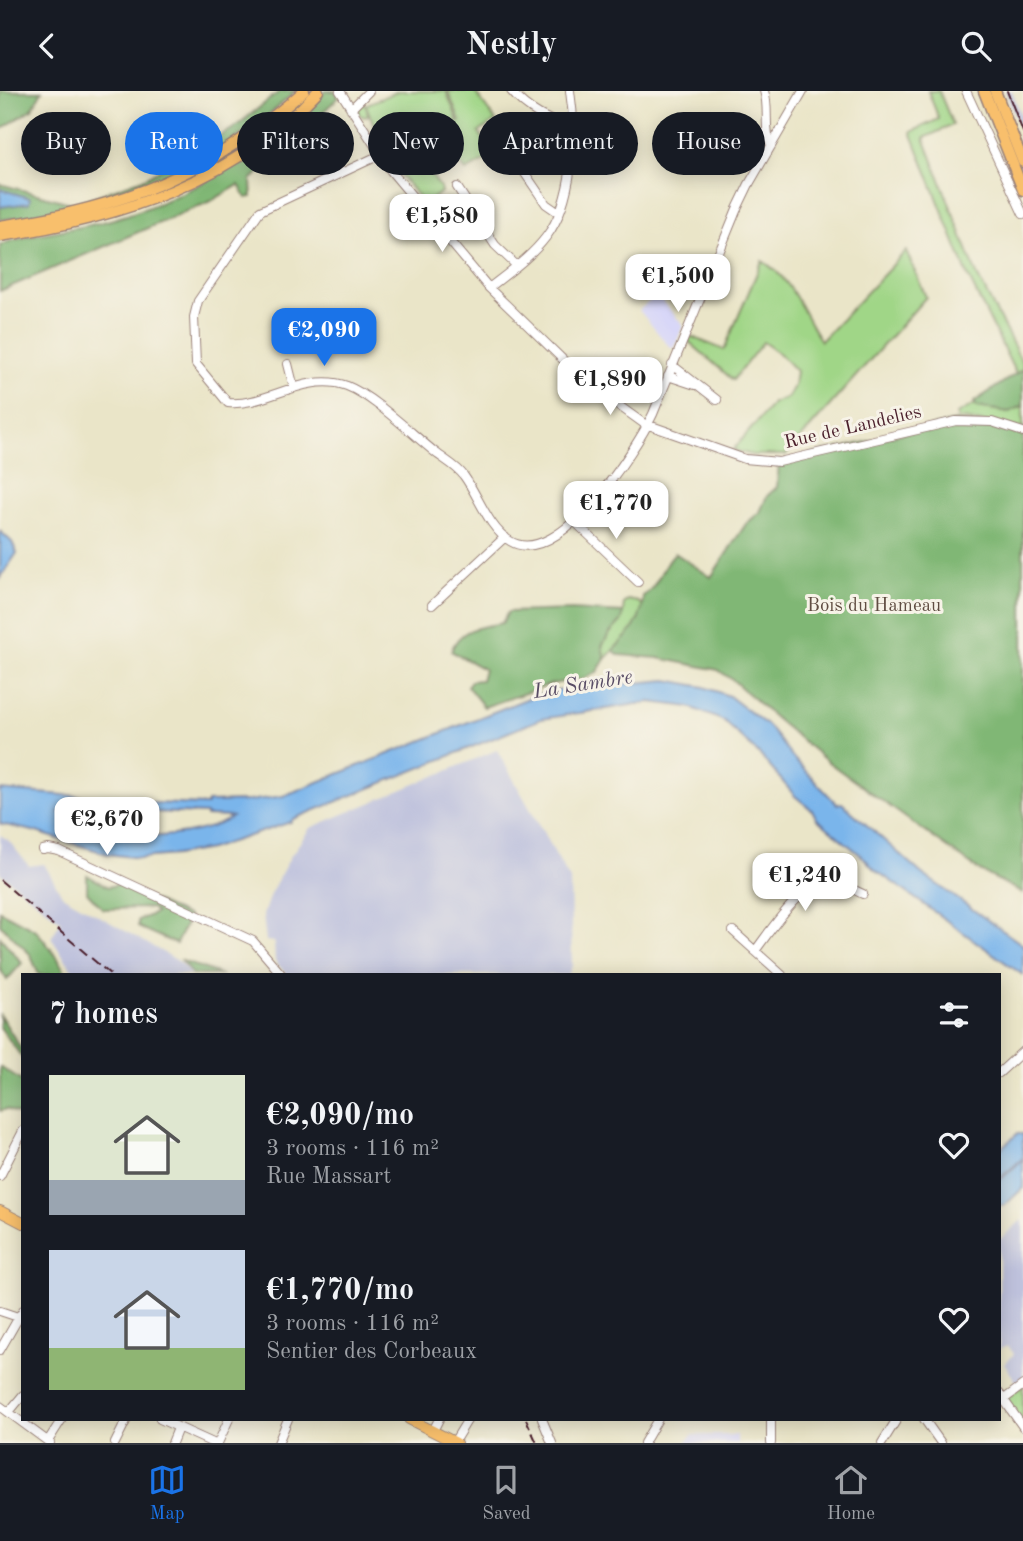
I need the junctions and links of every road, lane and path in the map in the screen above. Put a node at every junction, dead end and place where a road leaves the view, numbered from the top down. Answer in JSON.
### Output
{"nodes":[{"id":1,"x":304,"y":91,"type":"edge"},
{"id":2,"x":318,"y":91,"type":"edge"},
{"id":3,"x":369,"y":91,"type":"edge"},
{"id":4,"x":511,"y":91,"type":"edge"},
{"id":5,"x":570,"y":91,"type":"edge"},
{"id":6,"x":764,"y":91,"type":"edge"},
{"id":7,"x":803,"y":91,"type":"edge"},
{"id":8,"x":966,"y":91,"type":"edge"},
{"id":9,"x":985,"y":91,"type":"edge"},
{"id":10,"x":995,"y":91,"type":"edge"},
{"id":11,"x":341,"y":93,"type":"edge"},
{"id":12,"x":351,"y":109,"type":"junction"},
{"id":13,"x":534,"y":112,"type":"edge"},
{"id":14,"x":573,"y":112,"type":"edge"},
{"id":15,"x":368,"y":136,"type":"edge"},
{"id":16,"x":771,"y":145,"type":"junction"},
{"id":17,"x":368,"y":161,"type":"edge"},
{"id":18,"x":1023,"y":162,"type":"edge"},
{"id":19,"x":396,"y":175,"type":"edge"},
{"id":20,"x":526,"y":175,"type":"edge"},
{"id":21,"x":568,"y":175,"type":"edge"},
{"id":22,"x":457,"y":187,"type":"dead end"},
{"id":23,"x":1023,"y":190,"type":"edge"},
{"id":24,"x":559,"y":213,"type":"junction"},
{"id":25,"x":1023,"y":214,"type":"edge"},
{"id":26,"x":0,"y":226,"type":"edge"},
{"id":27,"x":0,"y":236,"type":"edge"},
{"id":28,"x":517,"y":266,"type":"junction"},
{"id":29,"x":489,"y":288,"type":"junction"},
{"id":30,"x":288,"y":363,"type":"dead end"},
{"id":31,"x":672,"y":365,"type":"junction"},
{"id":32,"x":668,"y":376,"type":"junction"},
{"id":33,"x":701,"y":387,"type":"junction"},
{"id":34,"x":294,"y":388,"type":"junction"},
{"id":35,"x":717,"y":400,"type":"dead end"},
{"id":36,"x":648,"y":424,"type":"junction"},
{"id":37,"x":1023,"y":432,"type":"edge"},
{"id":38,"x":574,"y":521,"type":"junction"},
{"id":39,"x":505,"y":537,"type":"junction"},
{"id":40,"x":638,"y":582,"type":"dead end"},
{"id":41,"x":432,"y":605,"type":"dead end"},
{"id":42,"x":43,"y":851,"type":"dead end"},
{"id":43,"x":863,"y":894,"type":"dead end"},
{"id":44,"x":733,"y":931,"type":"dead end"},
{"id":45,"x":755,"y":951,"type":"junction"},
{"id":46,"x":280,"y":973,"type":"edge"},
{"id":47,"x":780,"y":973,"type":"edge"},
{"id":48,"x":1023,"y":1051,"type":"edge"},
{"id":49,"x":1001,"y":1071,"type":"edge"},
{"id":50,"x":21,"y":1135,"type":"edge"},
{"id":51,"x":0,"y":1176,"type":"edge"},
{"id":52,"x":0,"y":1211,"type":"edge"},
{"id":53,"x":21,"y":1222,"type":"edge"},
{"id":54,"x":0,"y":1311,"type":"edge"},
{"id":55,"x":20,"y":1319,"type":"edge"},
{"id":56,"x":0,"y":1350,"type":"edge"},
{"id":57,"x":1023,"y":1385,"type":"edge"},
{"id":58,"x":21,"y":1397,"type":"edge"},
{"id":59,"x":1001,"y":1398,"type":"edge"},
{"id":60,"x":0,"y":1406,"type":"edge"},
{"id":61,"x":9,"y":1412,"type":"junction"},
{"id":62,"x":61,"y":1421,"type":"edge"},
{"id":63,"x":126,"y":1421,"type":"edge"},
{"id":64,"x":164,"y":1421,"type":"edge"},
{"id":65,"x":228,"y":1421,"type":"edge"},
{"id":66,"x":287,"y":1421,"type":"edge"},
{"id":67,"x":414,"y":1421,"type":"edge"},
{"id":68,"x":438,"y":1421,"type":"edge"},
{"id":69,"x":467,"y":1421,"type":"edge"},
{"id":70,"x":543,"y":1421,"type":"edge"},
{"id":71,"x":657,"y":1421,"type":"edge"},
{"id":72,"x":771,"y":1421,"type":"edge"},
{"id":73,"x":896,"y":1421,"type":"edge"},
{"id":74,"x":925,"y":1421,"type":"edge"},
{"id":75,"x":1023,"y":1427,"type":"edge"},
{"id":76,"x":177,"y":1428,"type":"junction"},
{"id":77,"x":433,"y":1431,"type":"junction"},
{"id":78,"x":49,"y":1442,"type":"edge"},
{"id":79,"x":115,"y":1443,"type":"edge"},
{"id":80,"x":172,"y":1443,"type":"edge"},
{"id":81,"x":215,"y":1443,"type":"edge"},
{"id":82,"x":278,"y":1443,"type":"edge"},
{"id":83,"x":455,"y":1443,"type":"edge"},
{"id":84,"x":552,"y":1443,"type":"edge"},
{"id":85,"x":644,"y":1443,"type":"edge"},
{"id":86,"x":772,"y":1443,"type":"edge"},
{"id":87,"x":882,"y":1443,"type":"edge"},
{"id":88,"x":941,"y":1443,"type":"edge"}],
"edges":[{"from":1,"to":26,"type":"highway"},
{"from":2,"to":27,"type":"highway"},
{"from":3,"to":12,"type":"street"},
{"from":4,"to":13,"type":"street"},
{"from":5,"to":14,"type":"street"},
{"from":6,"to":16,"type":"street"},
{"from":7,"to":16,"type":"street"},
{"from":8,"to":25,"type":"street"},
{"from":9,"to":23,"type":"highway"},
{"from":10,"to":18,"type":"highway"},
{"from":11,"to":12,"type":"street","name":"Rue de Landelies"},
{"from":12,"to":15,"type":"street","name":"Rue de Landelies"},
{"from":16,"to":31,"type":"street"},
{"from":17,"to":34,"type":"street"},
{"from":19,"to":29,"type":"street","name":"Rue de Landelies"},
{"from":20,"to":24,"type":"street"},
{"from":21,"to":24,"type":"street"},
{"from":22,"to":28,"type":"street"},
{"from":24,"to":28,"type":"street"},
{"from":28,"to":29,"type":"street"},
{"from":29,"to":36,"type":"street","name":"Rue de Landelies"},
{"from":30,"to":34,"type":"street"},
{"from":31,"to":32,"type":"street"},
{"from":31,"to":33,"type":"street"},
{"from":32,"to":33,"type":"street"},
{"from":32,"to":36,"type":"street"},
{"from":33,"to":35,"type":"street"},
{"from":34,"to":39,"type":"street"},
{"from":36,"to":37,"type":"street","name":"Rue de Landelies"},
{"from":36,"to":38,"type":"street"},
{"from":38,"to":39,"type":"street"},
{"from":38,"to":40,"type":"street"},
{"from":39,"to":41,"type":"street"},
{"from":42,"to":46,"type":"street"},
{"from":43,"to":45,"type":"street"},
{"from":44,"to":45,"type":"street"},
{"from":45,"to":47,"type":"street"},
{"from":48,"to":49,"type":"street"},
{"from":50,"to":51,"type":"street"},
{"from":52,"to":53,"type":"main road"},
{"from":54,"to":55,"type":"street"},
{"from":55,"to":56,"type":"street"},
{"from":57,"to":59,"type":"street"},
{"from":58,"to":61,"type":"street"},
{"from":59,"to":75,"type":"street"},
{"from":60,"to":61,"type":"street"},
{"from":61,"to":78,"type":"street"},
{"from":62,"to":78,"type":"street"},
{"from":63,"to":79,"type":"street"},
{"from":64,"to":76,"type":"street"},
{"from":65,"to":81,"type":"street"},
{"from":66,"to":82,"type":"street"},
{"from":67,"to":77,"type":"main road"},
{"from":68,"to":77,"type":"street"},
{"from":69,"to":83,"type":"street"},
{"from":70,"to":84,"type":"street"},
{"from":71,"to":85,"type":"street"},
{"from":72,"to":86,"type":"street"},
{"from":73,"to":87,"type":"street"},
{"from":74,"to":88,"type":"street"},
{"from":76,"to":80,"type":"street"},
{"from":76,"to":81,"type":"street"},
{"from":77,"to":83,"type":"main road"}]}
